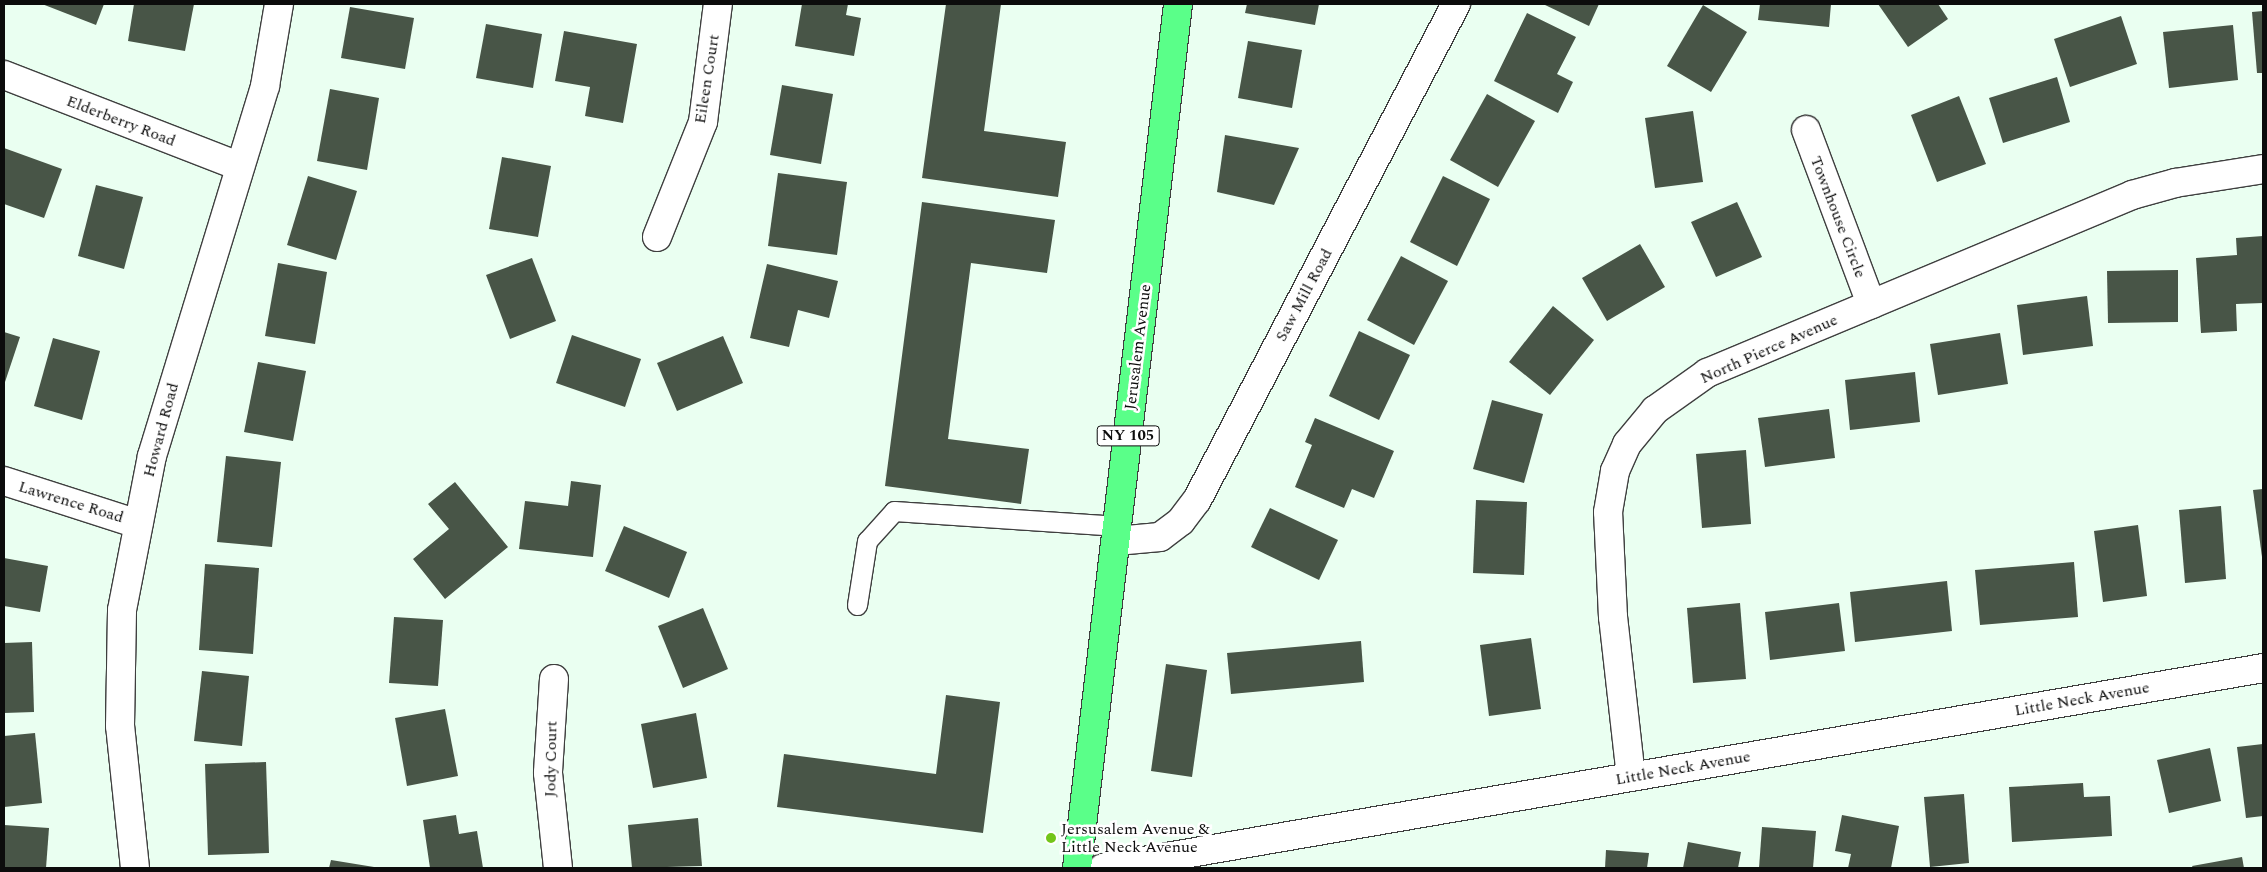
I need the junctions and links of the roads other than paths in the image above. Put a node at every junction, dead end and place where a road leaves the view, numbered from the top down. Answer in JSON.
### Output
{"nodes":[{"id":1,"x":279,"y":4,"type":"edge"},
{"id":2,"x":718,"y":4,"type":"edge"},
{"id":3,"x":1178,"y":4,"type":"edge"},
{"id":4,"x":1456,"y":4,"type":"edge"},
{"id":5,"x":4,"y":75,"type":"edge"},
{"id":6,"x":1806,"y":130,"type":"dead end"},
{"id":7,"x":239,"y":166,"type":"junction"},
{"id":8,"x":2254,"y":170,"type":"edge"},
{"id":9,"x":657,"y":237,"type":"dead end"},
{"id":10,"x":1871,"y":304,"type":"junction"},
{"id":11,"x":4,"y":481,"type":"edge"},
{"id":12,"x":138,"y":524,"type":"junction"},
{"id":13,"x":1117,"y":533,"type":"junction"},
{"id":14,"x":857,"y":605,"type":"dead end"},
{"id":15,"x":2263,"y":668,"type":"edge"},
{"id":16,"x":554,"y":679,"type":"dead end"},
{"id":17,"x":1631,"y":777,"type":"junction"},
{"id":18,"x":135,"y":868,"type":"edge"},
{"id":19,"x":558,"y":868,"type":"edge"},
{"id":20,"x":1077,"y":868,"type":"edge"},
{"id":21,"x":1103,"y":868,"type":"edge"}],
"edges":[{"from":1,"to":7,"type":"street","name":"Howard Road"},
{"from":2,"to":9,"type":"street","name":"Eileen Court"},
{"from":3,"to":13,"type":"main road","name":"Jerusalem Avenue","number":"NY 105"},
{"from":4,"to":13,"type":"street","name":"Saw Mill Road"},
{"from":5,"to":7,"type":"street","name":"Elderberry Road"},
{"from":6,"to":10,"type":"street","name":"Townhouse Circle"},
{"from":7,"to":12,"type":"street","name":"Howard Road"},
{"from":8,"to":10,"type":"street","name":"North Pierce Avenue"},
{"from":10,"to":17,"type":"street","name":"North Pierce Avenue"},
{"from":11,"to":12,"type":"street","name":"Lawrence Road"},
{"from":12,"to":18,"type":"street","name":"Howard Road"},
{"from":13,"to":14,"type":"lane"},
{"from":13,"to":20,"type":"main road","name":"Jerusalem Avenue","number":"NY 105"},
{"from":15,"to":17,"type":"street","name":"Little Neck Avenue"},
{"from":16,"to":19,"type":"street","name":"Jody Court"},
{"from":17,"to":21,"type":"street","name":"Little Neck Avenue"}]}
